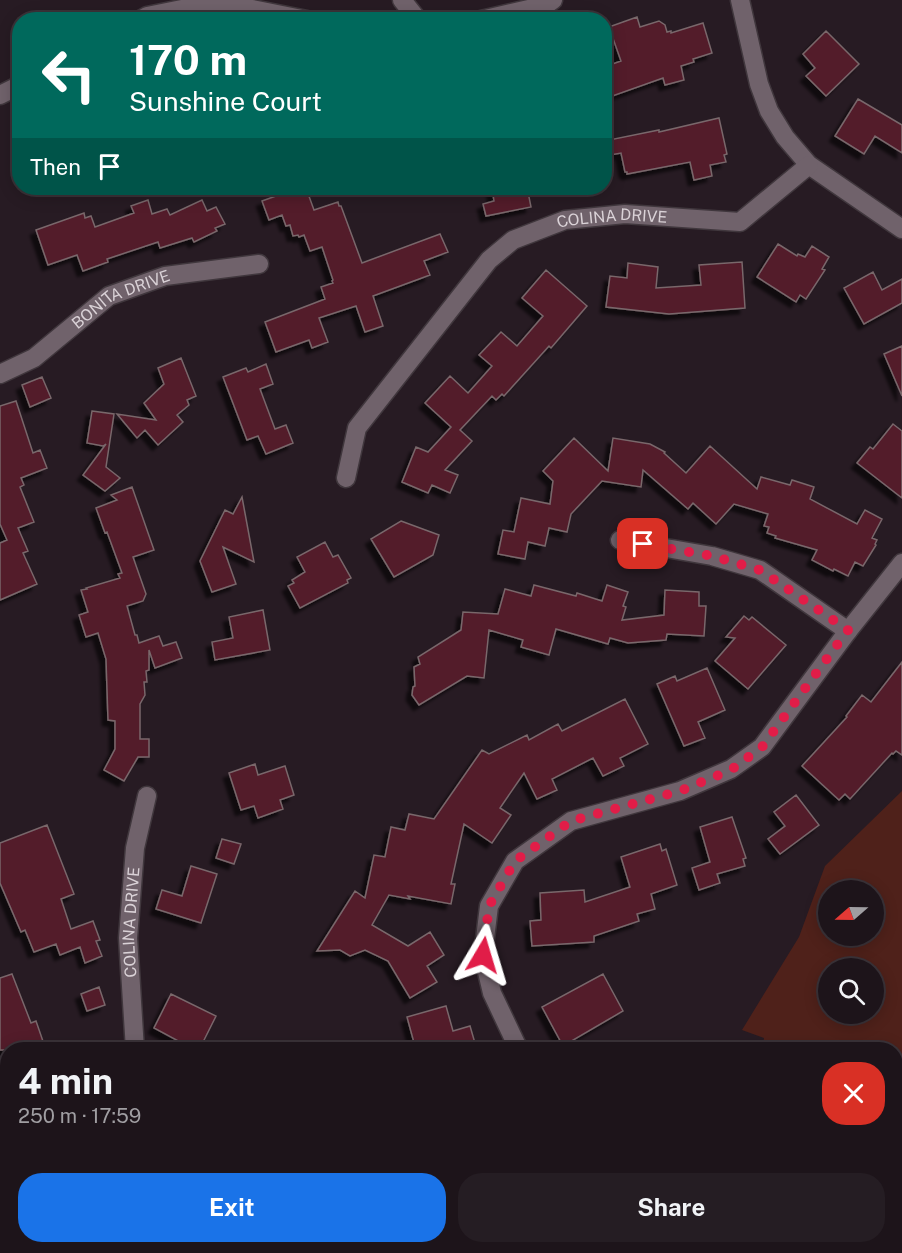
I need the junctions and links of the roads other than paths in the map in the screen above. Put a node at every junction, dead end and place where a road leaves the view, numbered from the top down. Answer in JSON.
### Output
{"nodes":[{"id":1,"x":402,"y":0,"type":"edge"},
{"id":2,"x":553,"y":0,"type":"edge"},
{"id":3,"x":740,"y":0,"type":"edge"},
{"id":4,"x":167,"y":12,"type":"edge"},
{"id":5,"x":267,"y":12,"type":"edge"},
{"id":6,"x":412,"y":12,"type":"edge"},
{"id":7,"x":516,"y":12,"type":"edge"},
{"id":8,"x":809,"y":165,"type":"junction"},
{"id":9,"x":902,"y":229,"type":"edge"},
{"id":10,"x":259,"y":264,"type":"dead end"},
{"id":11,"x":0,"y":374,"type":"edge"},
{"id":12,"x":346,"y":478,"type":"dead end"},
{"id":13,"x":620,"y":540,"type":"dead end"},
{"id":14,"x":902,"y":563,"type":"edge"},
{"id":15,"x":848,"y":630,"type":"junction"},
{"id":16,"x":147,"y":796,"type":"dead end"},
{"id":17,"x":134,"y":1042,"type":"edge"},
{"id":18,"x":515,"y":1042,"type":"edge"}],
"edges":[{"from":1,"to":6,"type":"street"},
{"from":2,"to":7,"type":"street"},
{"from":3,"to":8,"type":"street"},
{"from":4,"to":5,"type":"street"},
{"from":8,"to":9,"type":"street"},
{"from":8,"to":12,"type":"street","name":"COLINA DRIVE"},
{"from":10,"to":11,"type":"street","name":"BONITA DRIVE"},
{"from":13,"to":15,"type":"street"},
{"from":14,"to":15,"type":"street"},
{"from":15,"to":18,"type":"street"},
{"from":16,"to":17,"type":"street","name":"COLINA DRIVE"}]}
